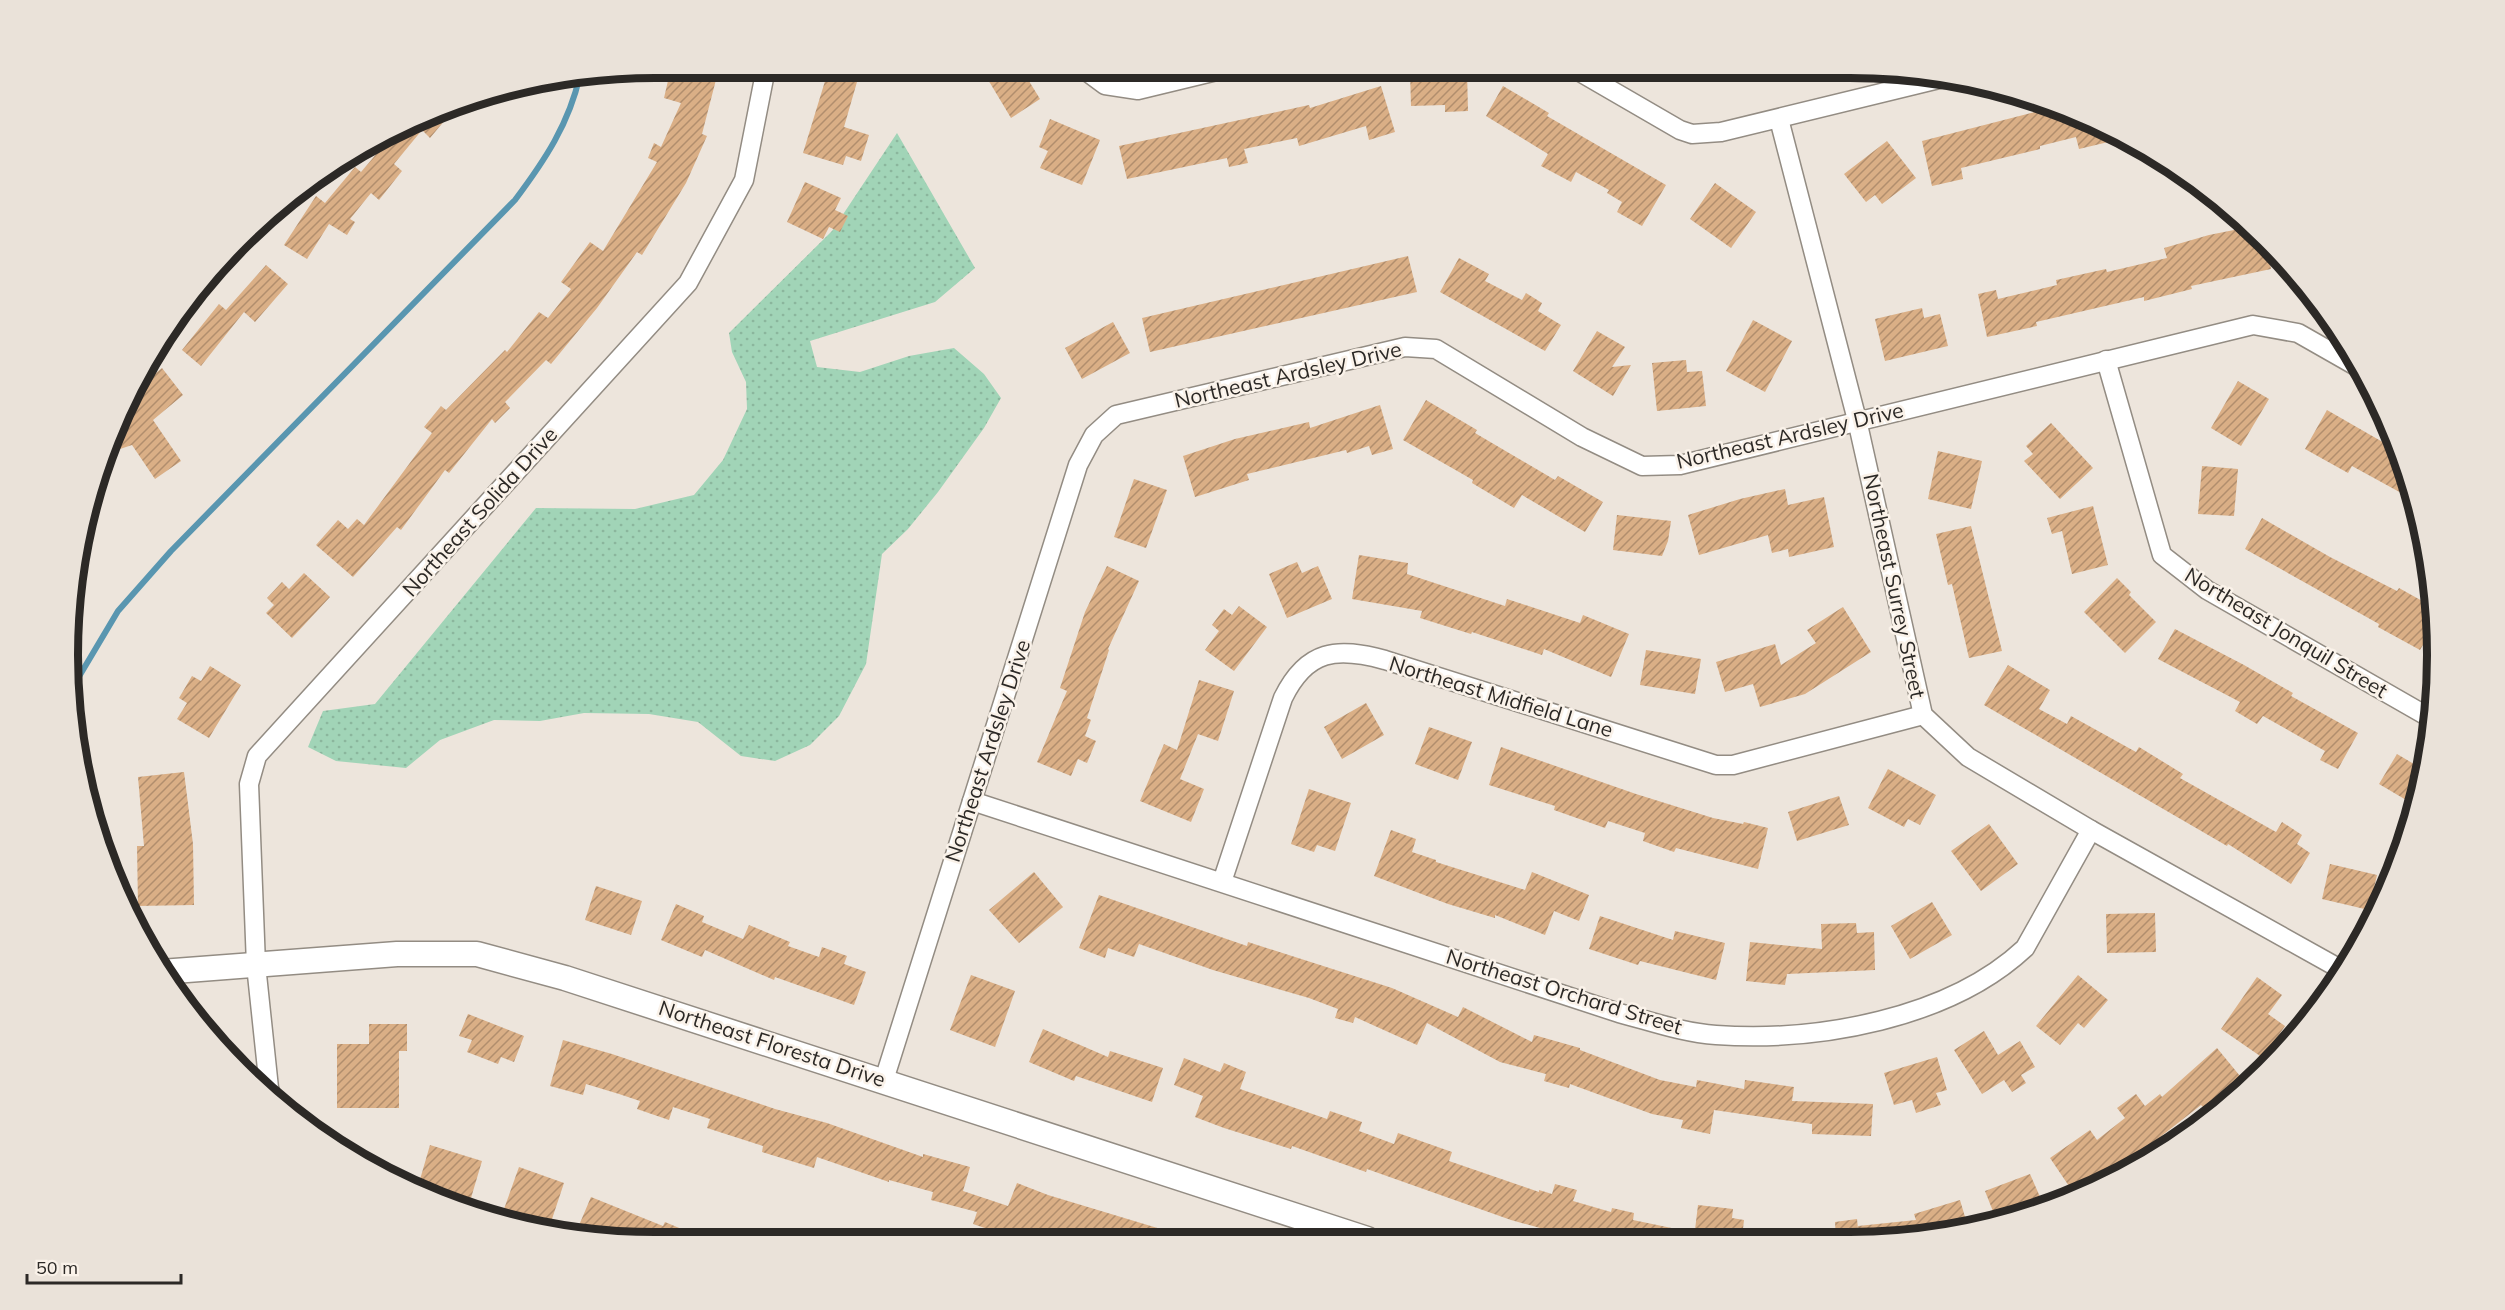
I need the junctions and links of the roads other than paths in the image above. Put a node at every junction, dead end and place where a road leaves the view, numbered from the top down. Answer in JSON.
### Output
{"nodes":[{"id":1,"x":764,"y":78,"type":"edge"},
{"id":2,"x":1096,"y":78,"type":"edge"},
{"id":3,"x":1188,"y":78,"type":"edge"},
{"id":4,"x":1590,"y":78,"type":"edge"},
{"id":5,"x":1908,"y":81,"type":"edge"},
{"id":6,"x":1779,"y":119,"type":"junction"},
{"id":7,"x":2106,"y":360,"type":"junction"},
{"id":8,"x":2346,"y":360,"type":"edge"},
{"id":9,"x":1857,"y":420,"type":"junction"},
{"id":10,"x":2424,"y":714,"type":"edge"},
{"id":11,"x":1923,"y":715,"type":"junction"},
{"id":12,"x":972,"y":801,"type":"junction"},
{"id":13,"x":2091,"y":830,"type":"junction"},
{"id":14,"x":1222,"y":882,"type":"junction"},
{"id":15,"x":256,"y":965,"type":"junction"},
{"id":16,"x":2336,"y":967,"type":"edge"},
{"id":17,"x":172,"y":971,"type":"edge"},
{"id":18,"x":884,"y":1080,"type":"junction"},
{"id":19,"x":268,"y":1083,"type":"edge"},
{"id":20,"x":1345,"y":1232,"type":"edge"}],
"edges":[{"from":1,"to":15,"type":"street","name":"Northeast Solida Drive"},
{"from":2,"to":3,"type":"street"},
{"from":4,"to":6,"type":"street"},
{"from":5,"to":6,"type":"street"},
{"from":6,"to":9,"type":"street","name":"Northeast Surrey Street"},
{"from":7,"to":8,"type":"street","name":"Northeast Ardsley Drive"},
{"from":7,"to":9,"type":"street","name":"Northeast Ardsley Drive"},
{"from":7,"to":10,"type":"street","name":"Northeast Jonquil Street"},
{"from":9,"to":11,"type":"street","name":"Northeast Surrey Street"},
{"from":9,"to":12,"type":"street","name":"Northeast Ardsley Drive"},
{"from":11,"to":13,"type":"street","name":"Northeast Surrey Street"},
{"from":11,"to":14,"type":"street","name":"Northeast Midfield Lane"},
{"from":12,"to":14,"type":"street","name":"Northeast Orchard Street"},
{"from":12,"to":18,"type":"street","name":"Northeast Ardsley Drive"},
{"from":13,"to":14,"type":"street","name":"Northeast Orchard Street"},
{"from":13,"to":16,"type":"street","name":"Northeast Surrey Street"},
{"from":15,"to":17,"type":"street","name":"Northeast Floresta Drive"},
{"from":15,"to":18,"type":"street","name":"Northeast Floresta Drive"},
{"from":15,"to":19,"type":"street","name":"Northeast Solida Drive"},
{"from":18,"to":20,"type":"street","name":"Northeast Floresta Drive"}]}
